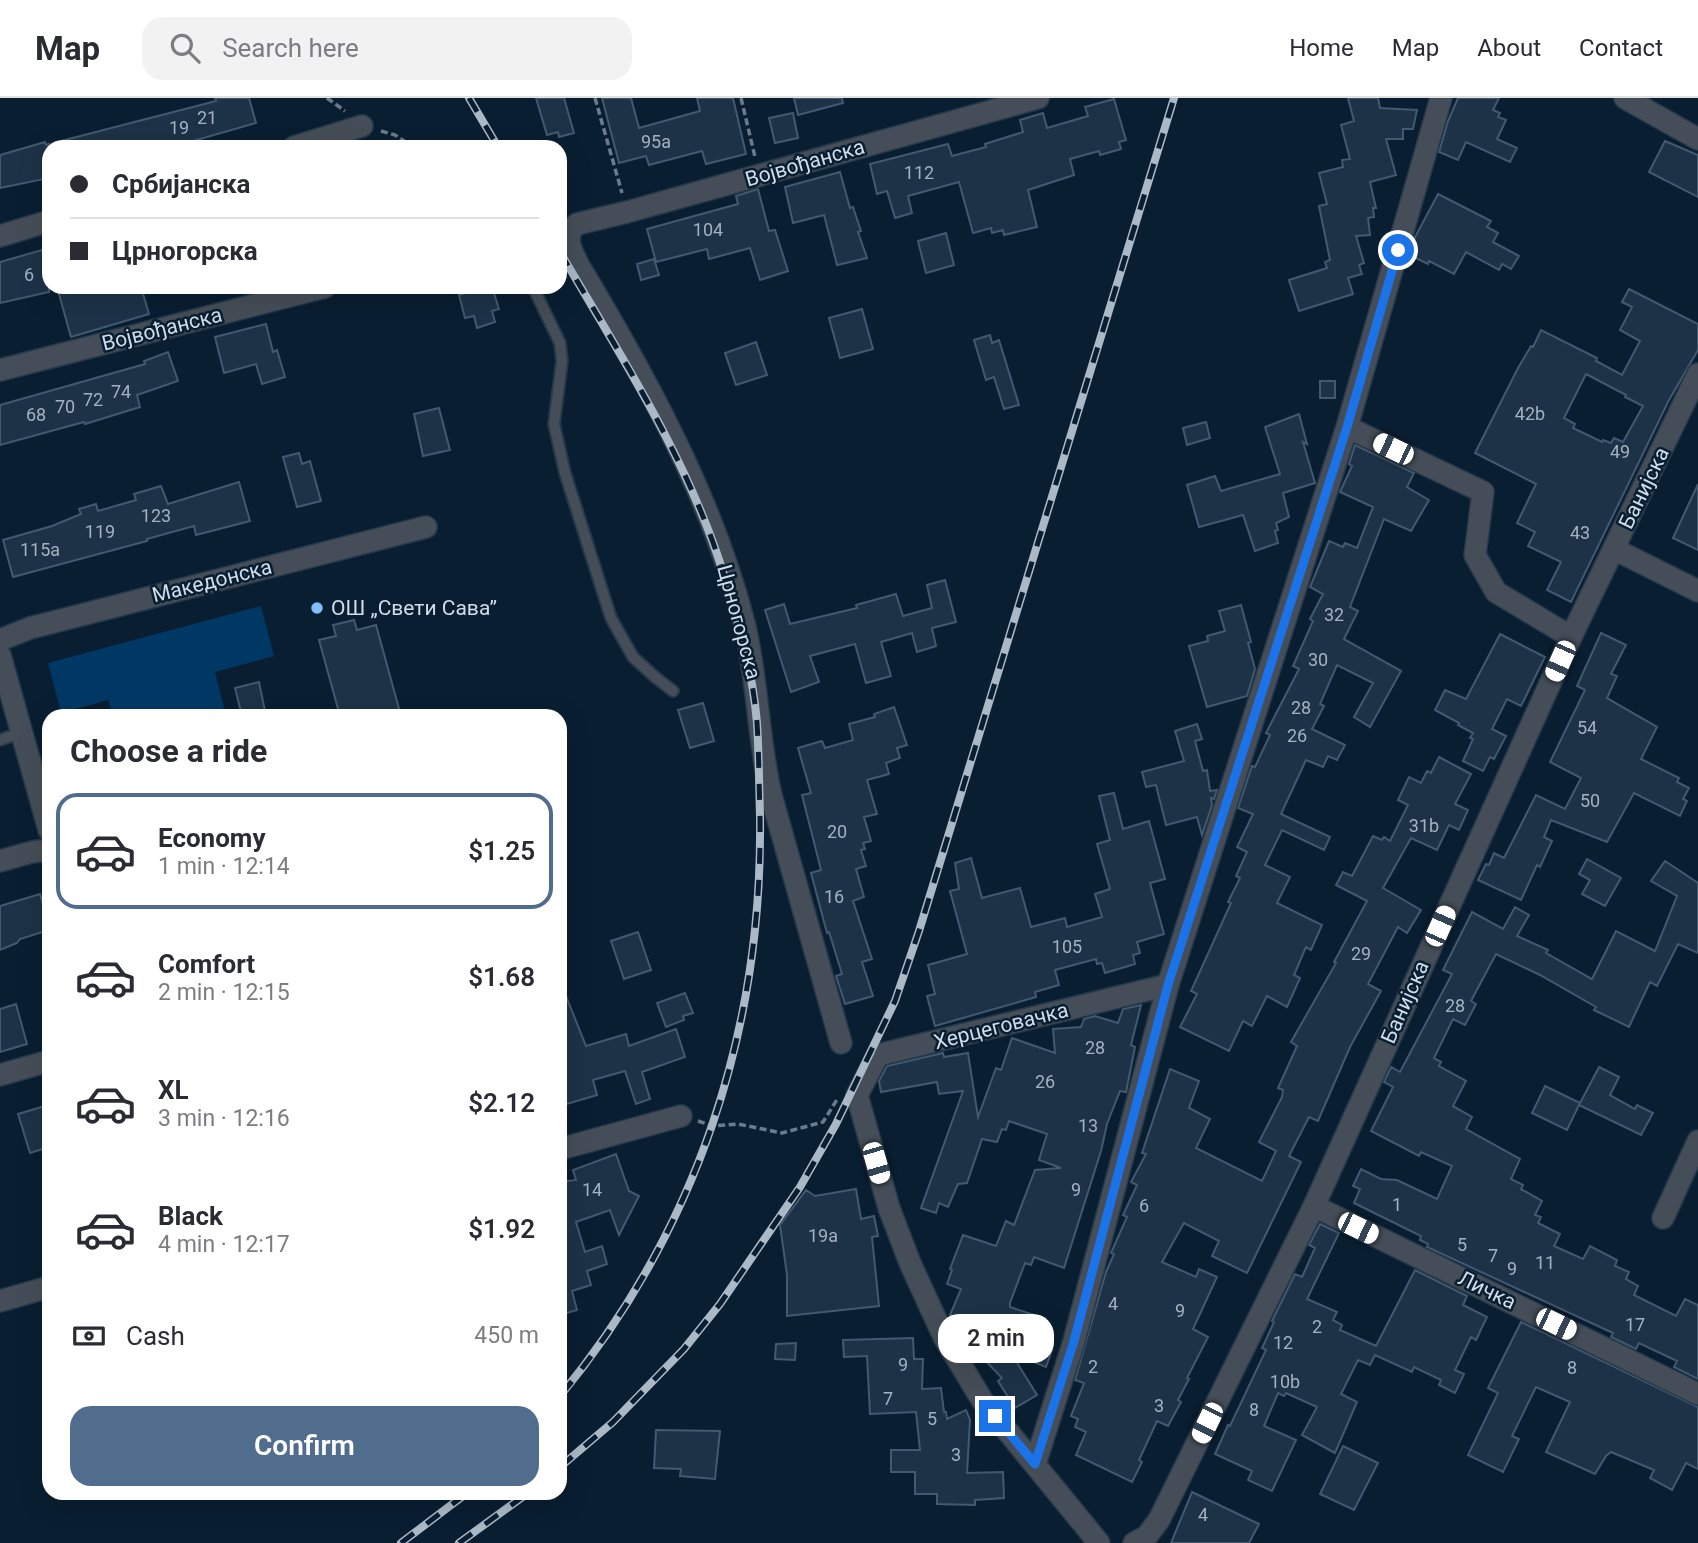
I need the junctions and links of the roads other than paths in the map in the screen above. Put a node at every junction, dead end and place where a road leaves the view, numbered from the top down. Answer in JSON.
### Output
{"nodes":[{"id":1,"x":1038,"y":98,"type":"edge"},
{"id":2,"x":1441,"y":98,"type":"edge"},
{"id":3,"x":1625,"y":98,"type":"edge"},
{"id":4,"x":362,"y":126,"type":"dead end"},
{"id":5,"x":1698,"y":139,"type":"edge"},
{"id":6,"x":316,"y":140,"type":"edge"},
{"id":7,"x":42,"y":223,"type":"edge"},
{"id":8,"x":572,"y":227,"type":"joint"},
{"id":9,"x":0,"y":236,"type":"edge"},
{"id":10,"x":298,"y":294,"type":"edge"},
{"id":11,"x":536,"y":294,"type":"edge"},
{"id":12,"x":0,"y":370,"type":"edge"},
{"id":13,"x":1698,"y":374,"type":"edge"},
{"id":14,"x":1347,"y":427,"type":"junction"},
{"id":15,"x":426,"y":527,"type":"dead end"},
{"id":16,"x":1614,"y":550,"type":"junction"},
{"id":17,"x":1698,"y":591,"type":"edge"},
{"id":18,"x":1571,"y":637,"type":"junction"},
{"id":19,"x":0,"y":640,"type":"edge"},
{"id":20,"x":0,"y":655,"type":"edge"},
{"id":21,"x":673,"y":691,"type":"dead end"},
{"id":22,"x":20,"y":733,"type":"junction"},
{"id":23,"x":0,"y":740,"type":"edge"},
{"id":24,"x":42,"y":807,"type":"edge"},
{"id":25,"x":42,"y":851,"type":"edge"},
{"id":26,"x":0,"y":861,"type":"edge"},
{"id":27,"x":1168,"y":985,"type":"junction"},
{"id":28,"x":841,"y":1043,"type":"dead end"},
{"id":29,"x":42,"y":1063,"type":"edge"},
{"id":30,"x":0,"y":1075,"type":"edge"},
{"id":31,"x":681,"y":1116,"type":"road end"},
{"id":32,"x":1698,"y":1141,"type":"edge"},
{"id":33,"x":567,"y":1147,"type":"edge"},
{"id":34,"x":1314,"y":1206,"type":"junction"},
{"id":35,"x":1663,"y":1218,"type":"dead end"},
{"id":36,"x":42,"y":1289,"type":"edge"},
{"id":37,"x":0,"y":1301,"type":"edge"},
{"id":38,"x":1698,"y":1394,"type":"edge"},
{"id":39,"x":1035,"y":1464,"type":"junction"},
{"id":40,"x":1099,"y":1543,"type":"edge"},
{"id":41,"x":1134,"y":1543,"type":"edge"}],
"edges":[{"from":1,"to":8,"type":"street","name":"Војвођанска"},
{"from":2,"to":14,"type":"street"},
{"from":3,"to":5,"type":"street"},
{"from":4,"to":6,"type":"street"},
{"from":7,"to":9,"type":"street"},
{"from":8,"to":28,"type":"street","name":"Црногорска"},
{"from":10,"to":12,"type":"street","name":"Војвођанска"},
{"from":11,"to":21,"type":"lane"},
{"from":13,"to":16,"type":"street","name":"Банијска"},
{"from":14,"to":18,"type":"street"},
{"from":14,"to":27,"type":"street"},
{"from":15,"to":19,"type":"street","name":"Македонска"},
{"from":16,"to":17,"type":"street"},
{"from":16,"to":18,"type":"street","name":"Банијска"},
{"from":18,"to":34,"type":"street","name":"Банијска"},
{"from":20,"to":22,"type":"street"},
{"from":22,"to":23,"type":"lane"},
{"from":22,"to":24,"type":"street"},
{"from":25,"to":26,"type":"street"},
{"from":27,"to":39,"type":"street"},
{"from":27,"to":39,"type":"street","name":"Херцеговачка"},
{"from":29,"to":30,"type":"street"},
{"from":31,"to":33,"type":"street"},
{"from":32,"to":35,"type":"street"},
{"from":34,"to":38,"type":"street","name":"Личка"},
{"from":34,"to":41,"type":"street","name":"Банијска"},
{"from":36,"to":37,"type":"street"},
{"from":39,"to":40,"type":"street"}]}
